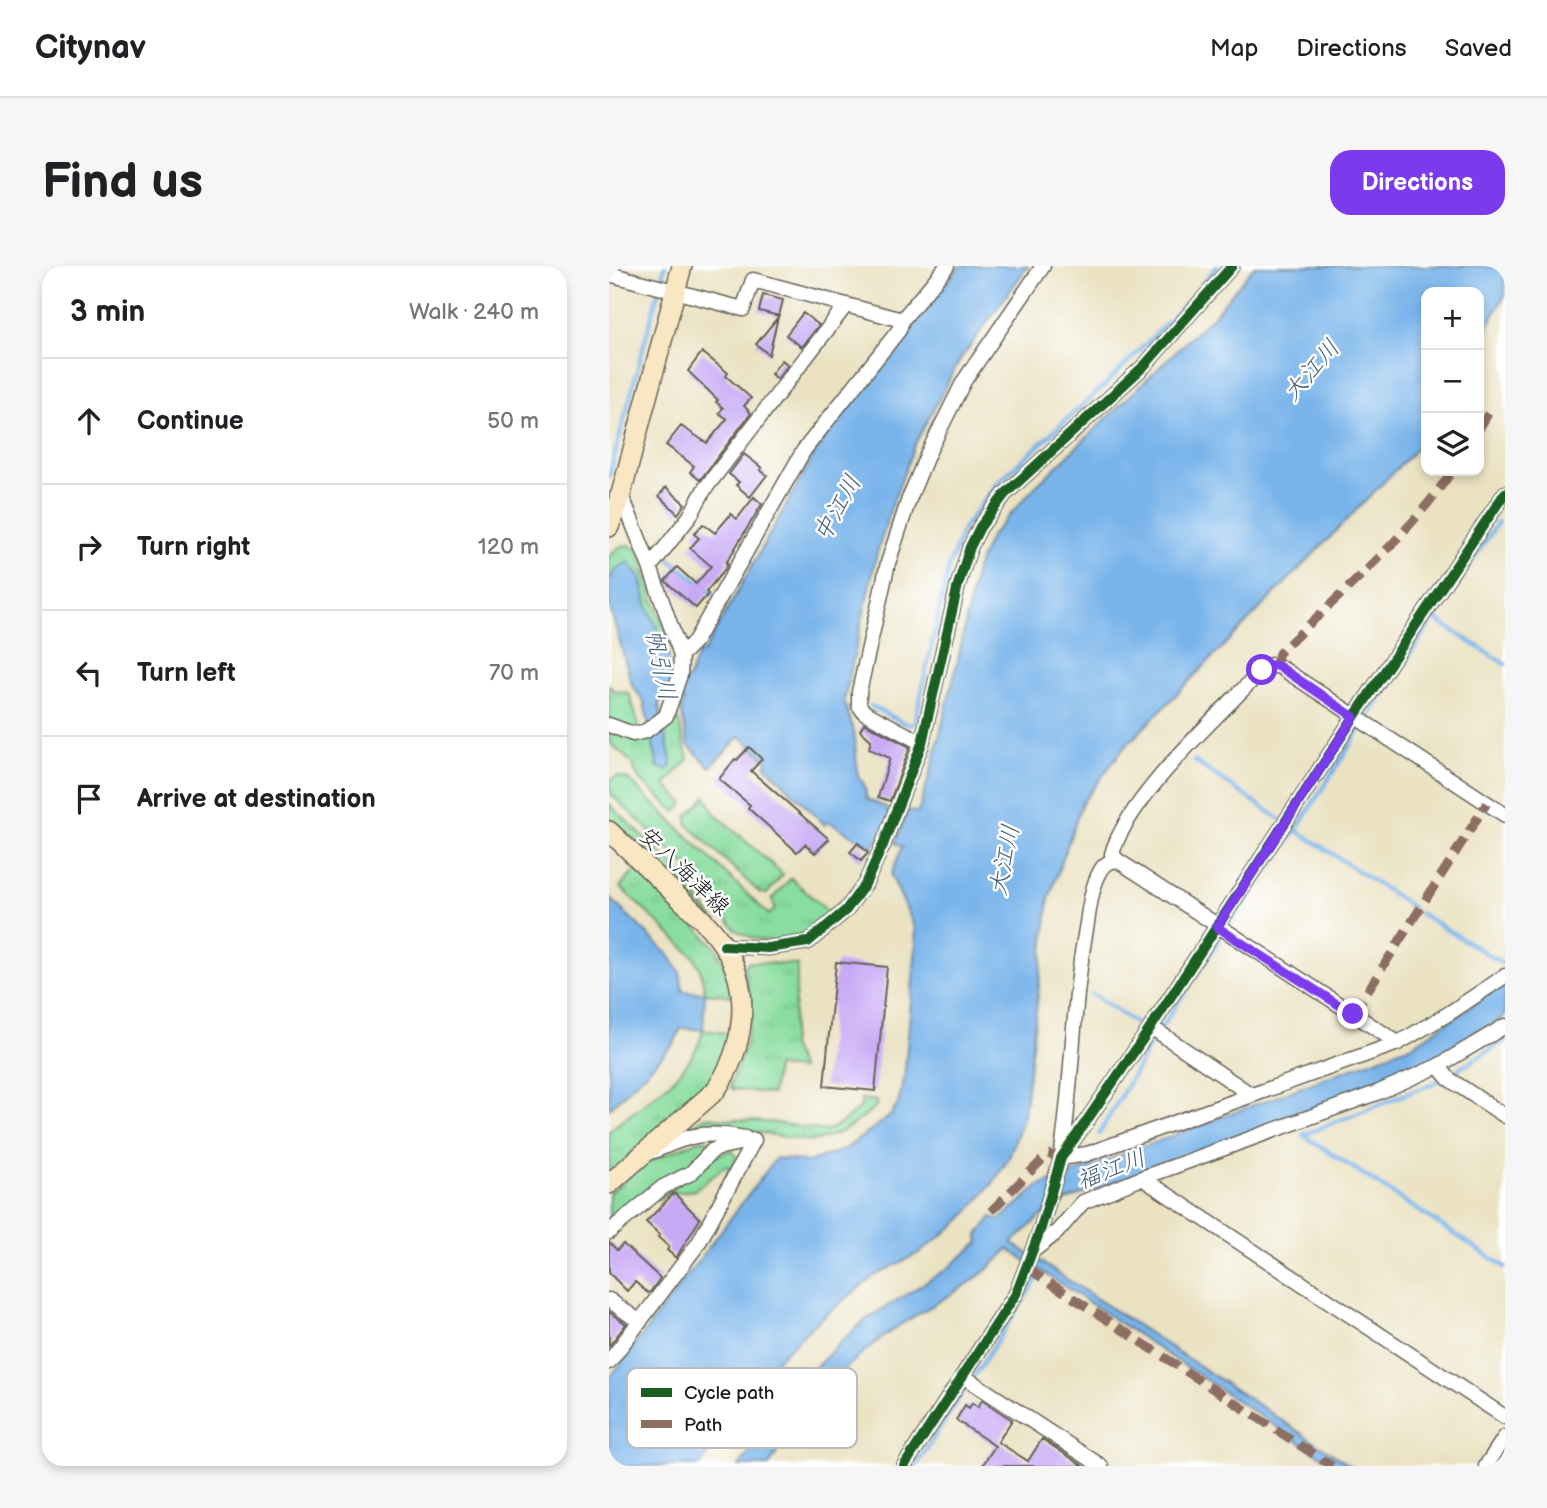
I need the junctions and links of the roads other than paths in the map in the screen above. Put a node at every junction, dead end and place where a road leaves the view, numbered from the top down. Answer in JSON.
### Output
{"nodes":[{"id":1,"x":682,"y":266,"type":"edge"},
{"id":2,"x":947,"y":266,"type":"edge"},
{"id":3,"x":1043,"y":266,"type":"edge"},
{"id":4,"x":1232,"y":266,"type":"edge"},
{"id":5,"x":609,"y":274,"type":"edge"},
{"id":6,"x":672,"y":291,"type":"junction"},
{"id":7,"x":846,"y":305,"type":"junction"},
{"id":8,"x":902,"y":320,"type":"junction"},
{"id":9,"x":1505,"y":492,"type":"edge"},
{"id":10,"x":615,"y":498,"type":"edge"},
{"id":11,"x":1500,"y":513,"type":"edge"},
{"id":12,"x":609,"y":527,"type":"edge"},
{"id":13,"x":650,"y":567,"type":"junction"},
{"id":14,"x":681,"y":655,"type":"junction"},
{"id":15,"x":1354,"y":717,"type":"junction"},
{"id":16,"x":609,"y":725,"type":"edge"},
{"id":17,"x":922,"y":743,"type":"junction"},
{"id":18,"x":1505,"y":815,"type":"edge"},
{"id":19,"x":609,"y":831,"type":"edge"},
{"id":20,"x":1117,"y":860,"type":"junction"},
{"id":21,"x":1217,"y":927,"type":"junction"},
{"id":22,"x":724,"y":946,"type":"junction"},
{"id":23,"x":1505,"y":976,"type":"edge"},
{"id":24,"x":1505,"y":1026,"type":"edge"},
{"id":25,"x":1156,"y":1030,"type":"junction"},
{"id":26,"x":1398,"y":1043,"type":"junction"},
{"id":27,"x":1438,"y":1066,"type":"junction"},
{"id":28,"x":1250,"y":1094,"type":"junction"},
{"id":29,"x":1505,"y":1116,"type":"edge"},
{"id":30,"x":754,"y":1140,"type":"junction"},
{"id":31,"x":642,"y":1156,"type":"junction"},
{"id":32,"x":1059,"y":1163,"type":"junction"},
{"id":33,"x":1142,"y":1178,"type":"junction"},
{"id":34,"x":609,"y":1184,"type":"edge"},
{"id":35,"x":609,"y":1232,"type":"edge"},
{"id":36,"x":1031,"y":1257,"type":"junction"},
{"id":37,"x":609,"y":1300,"type":"edge"},
{"id":38,"x":640,"y":1322,"type":"junction"},
{"id":39,"x":609,"y":1362,"type":"edge"},
{"id":40,"x":963,"y":1376,"type":"junction"},
{"id":41,"x":1505,"y":1417,"type":"edge"},
{"id":42,"x":1505,"y":1437,"type":"edge"},
{"id":43,"x":904,"y":1466,"type":"edge"},
{"id":44,"x":1101,"y":1466,"type":"edge"},
{"id":45,"x":1486,"y":1466,"type":"edge"}],
"edges":[{"from":1,"to":6,"type":"main road"},
{"from":2,"to":8,"type":"street"},
{"from":3,"to":17,"type":"street"},
{"from":4,"to":17,"type":"street"},
{"from":5,"to":6,"type":"street"},
{"from":6,"to":7,"type":"street"},
{"from":6,"to":10,"type":"main road"},
{"from":7,"to":8,"type":"street"},
{"from":7,"to":13,"type":"street"},
{"from":8,"to":14,"type":"street"},
{"from":9,"to":11,"type":"street"},
{"from":10,"to":12,"type":"main road"},
{"from":10,"to":13,"type":"street"},
{"from":11,"to":15,"type":"street"},
{"from":13,"to":14,"type":"street"},
{"from":14,"to":16,"type":"street"},
{"from":15,"to":18,"type":"street"},
{"from":15,"to":20,"type":"street"},
{"from":15,"to":21,"type":"street"},
{"from":17,"to":22,"type":"street"},
{"from":19,"to":22,"type":"main road","name":"安八海津線"},
{"from":20,"to":21,"type":"street"},
{"from":20,"to":32,"type":"street"},
{"from":21,"to":25,"type":"street"},
{"from":21,"to":26,"type":"street"},
{"from":22,"to":31,"type":"main road","name":"安八海津線"},
{"from":23,"to":26,"type":"street"},
{"from":24,"to":27,"type":"street"},
{"from":25,"to":28,"type":"street"},
{"from":25,"to":32,"type":"street"},
{"from":26,"to":28,"type":"street"},
{"from":27,"to":29,"type":"street"},
{"from":27,"to":33,"type":"street"},
{"from":28,"to":32,"type":"street"},
{"from":30,"to":31,"type":"street"},
{"from":30,"to":35,"type":"street"},
{"from":30,"to":38,"type":"street"},
{"from":31,"to":34,"type":"main road","name":"安八海津線"},
{"from":32,"to":36,"type":"street"},
{"from":33,"to":36,"type":"street"},
{"from":33,"to":41,"type":"street"},
{"from":36,"to":40,"type":"street"},
{"from":37,"to":38,"type":"street"},
{"from":38,"to":39,"type":"street"},
{"from":40,"to":43,"type":"street"},
{"from":40,"to":44,"type":"street"},
{"from":42,"to":45,"type":"street"}]}
